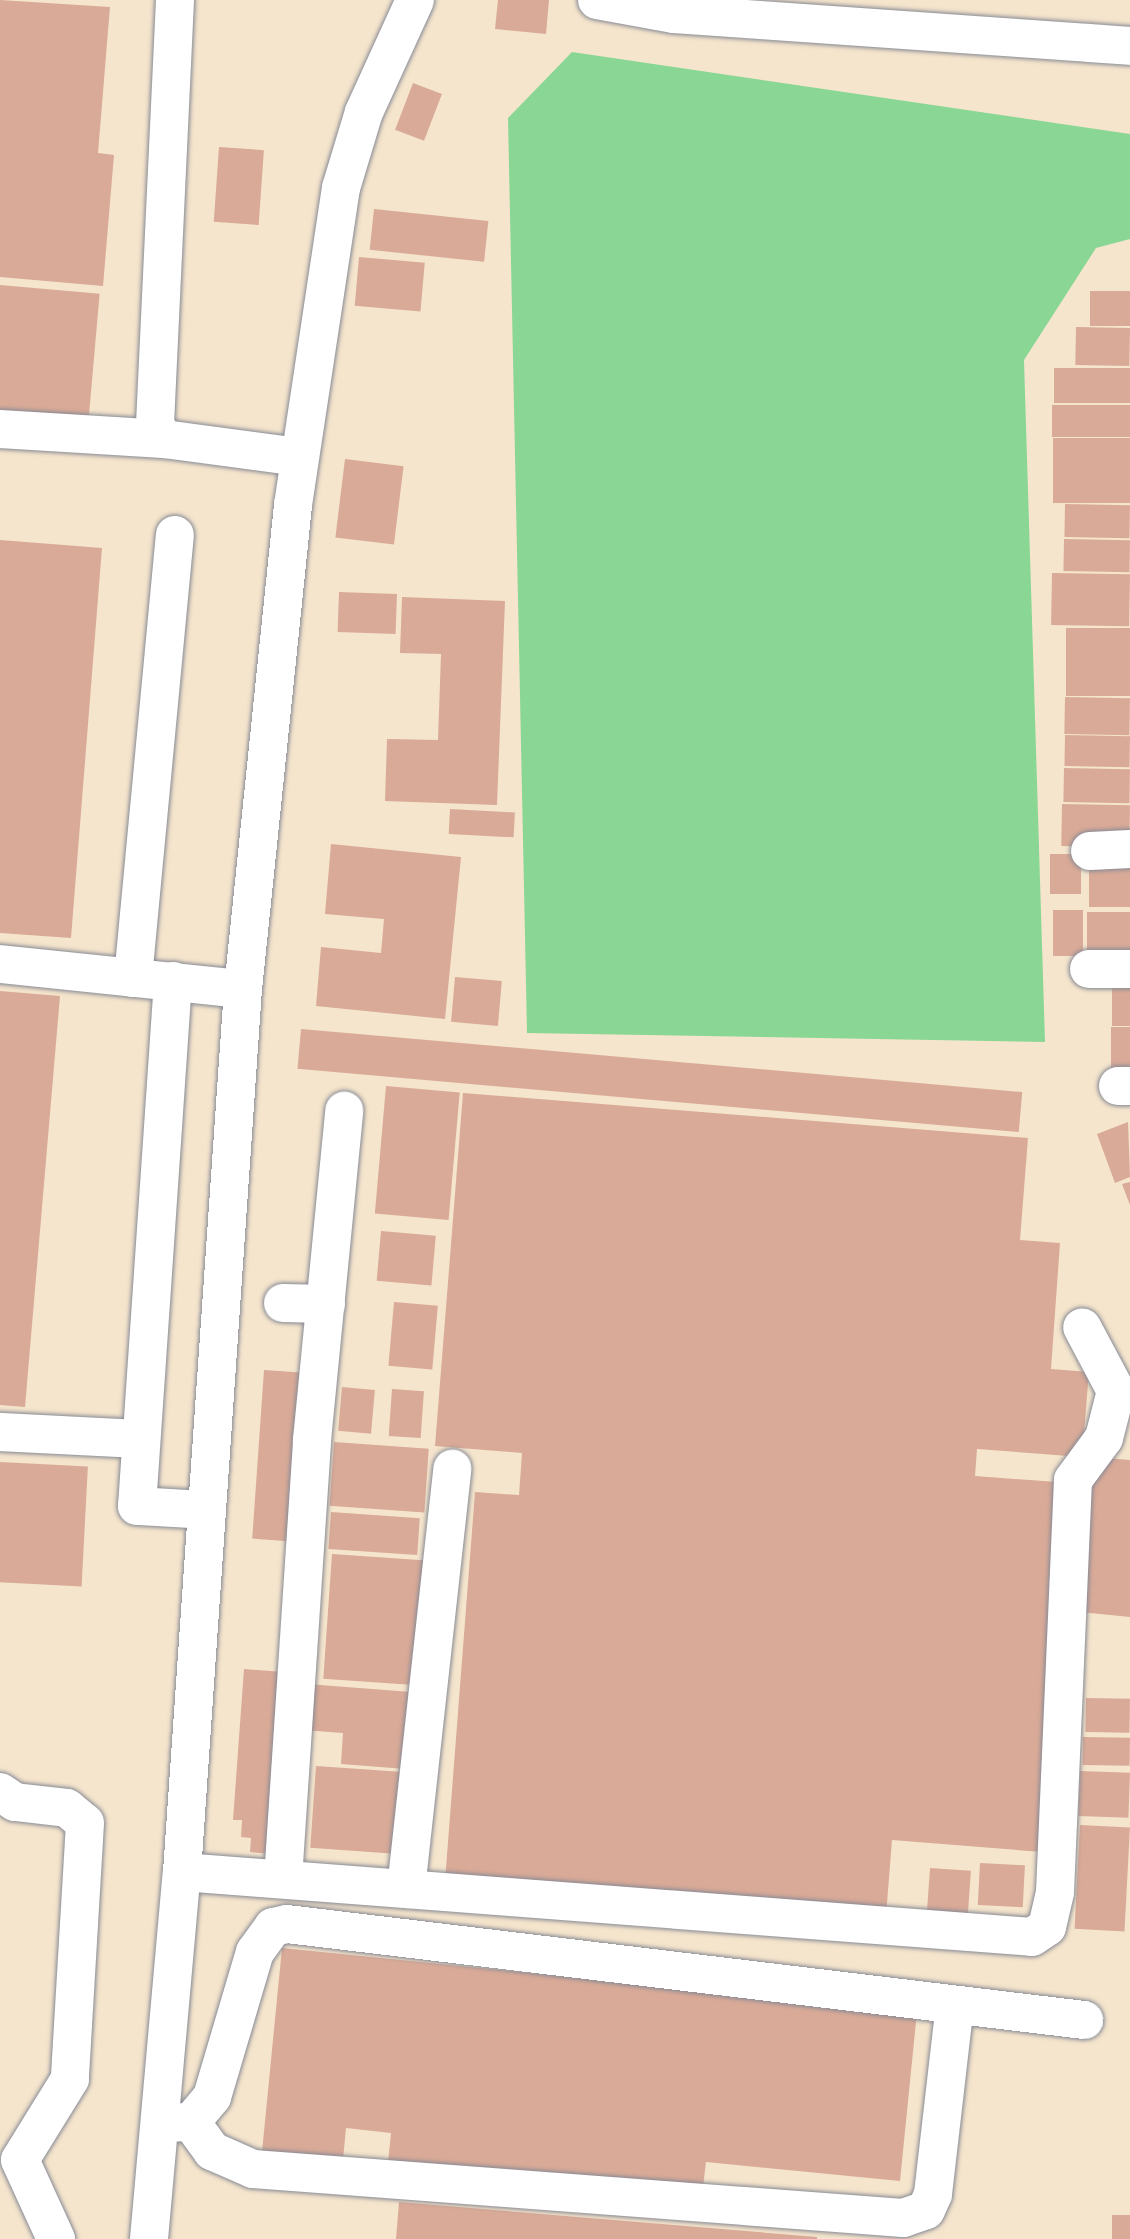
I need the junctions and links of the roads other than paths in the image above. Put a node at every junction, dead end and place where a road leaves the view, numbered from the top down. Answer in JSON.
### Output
{"nodes":[{"id":1,"x":175,"y":0,"type":"edge"},
{"id":2,"x":415,"y":0,"type":"edge"},
{"id":3,"x":597,"y":0,"type":"edge"},
{"id":4,"x":1130,"y":46,"type":"edge"},
{"id":5,"x":0,"y":429,"type":"edge"},
{"id":6,"x":164,"y":439,"type":"junction"},
{"id":7,"x":299,"y":457,"type":"junction"},
{"id":8,"x":175,"y":535,"type":"dead end"},
{"id":9,"x":1130,"y":849,"type":"edge"},
{"id":10,"x":1090,"y":851,"type":"dead end"},
{"id":11,"x":0,"y":964,"type":"edge"},
{"id":12,"x":1089,"y":969,"type":"dead end"},
{"id":13,"x":1130,"y":969,"type":"edge"},
{"id":14,"x":133,"y":978,"type":"junction"},
{"id":15,"x":173,"y":981,"type":"junction"},
{"id":16,"x":243,"y":989,"type":"junction"},
{"id":17,"x":344,"y":1111,"type":"dead end"},
{"id":18,"x":283,"y":1303,"type":"dead end"},
{"id":19,"x":326,"y":1304,"type":"junction"},
{"id":20,"x":1082,"y":1327,"type":"dead end"},
{"id":21,"x":0,"y":1432,"type":"edge"},
{"id":22,"x":140,"y":1439,"type":"junction"},
{"id":23,"x":453,"y":1469,"type":"dead end"},
{"id":24,"x":207,"y":1510,"type":"junction"},
{"id":25,"x":0,"y":1792,"type":"edge"},
{"id":26,"x":182,"y":1872,"type":"junction"},
{"id":27,"x":283,"y":1880,"type":"junction"},
{"id":28,"x":406,"y":1889,"type":"junction"},
{"id":29,"x":955,"y":2005,"type":"junction"},
{"id":30,"x":1084,"y":2020,"type":"dead end"},
{"id":31,"x":176,"y":2122,"type":"junction"},
{"id":32,"x":56,"y":2239,"type":"edge"},
{"id":33,"x":149,"y":2239,"type":"edge"}],
"edges":[{"from":1,"to":6,"type":"street"},
{"from":2,"to":7,"type":"street"},
{"from":3,"to":4,"type":"street"},
{"from":5,"to":6,"type":"street"},
{"from":6,"to":7,"type":"street"},
{"from":7,"to":16,"type":"street"},
{"from":8,"to":14,"type":"street"},
{"from":9,"to":10,"type":"street"},
{"from":11,"to":14,"type":"street"},
{"from":12,"to":13,"type":"street"},
{"from":14,"to":15,"type":"street"},
{"from":15,"to":16,"type":"street"},
{"from":15,"to":22,"type":"street"},
{"from":16,"to":24,"type":"street"},
{"from":17,"to":19,"type":"street"},
{"from":18,"to":19,"type":"street"},
{"from":19,"to":27,"type":"street"},
{"from":20,"to":28,"type":"street"},
{"from":21,"to":22,"type":"street"},
{"from":22,"to":24,"type":"street"},
{"from":23,"to":28,"type":"street"},
{"from":24,"to":26,"type":"street"},
{"from":25,"to":32,"type":"street"},
{"from":26,"to":27,"type":"street"},
{"from":26,"to":31,"type":"street"},
{"from":27,"to":28,"type":"street"},
{"from":29,"to":30,"type":"street"},
{"from":29,"to":31,"type":"street"},
{"from":29,"to":31,"type":"street"},
{"from":31,"to":33,"type":"street"}]}
